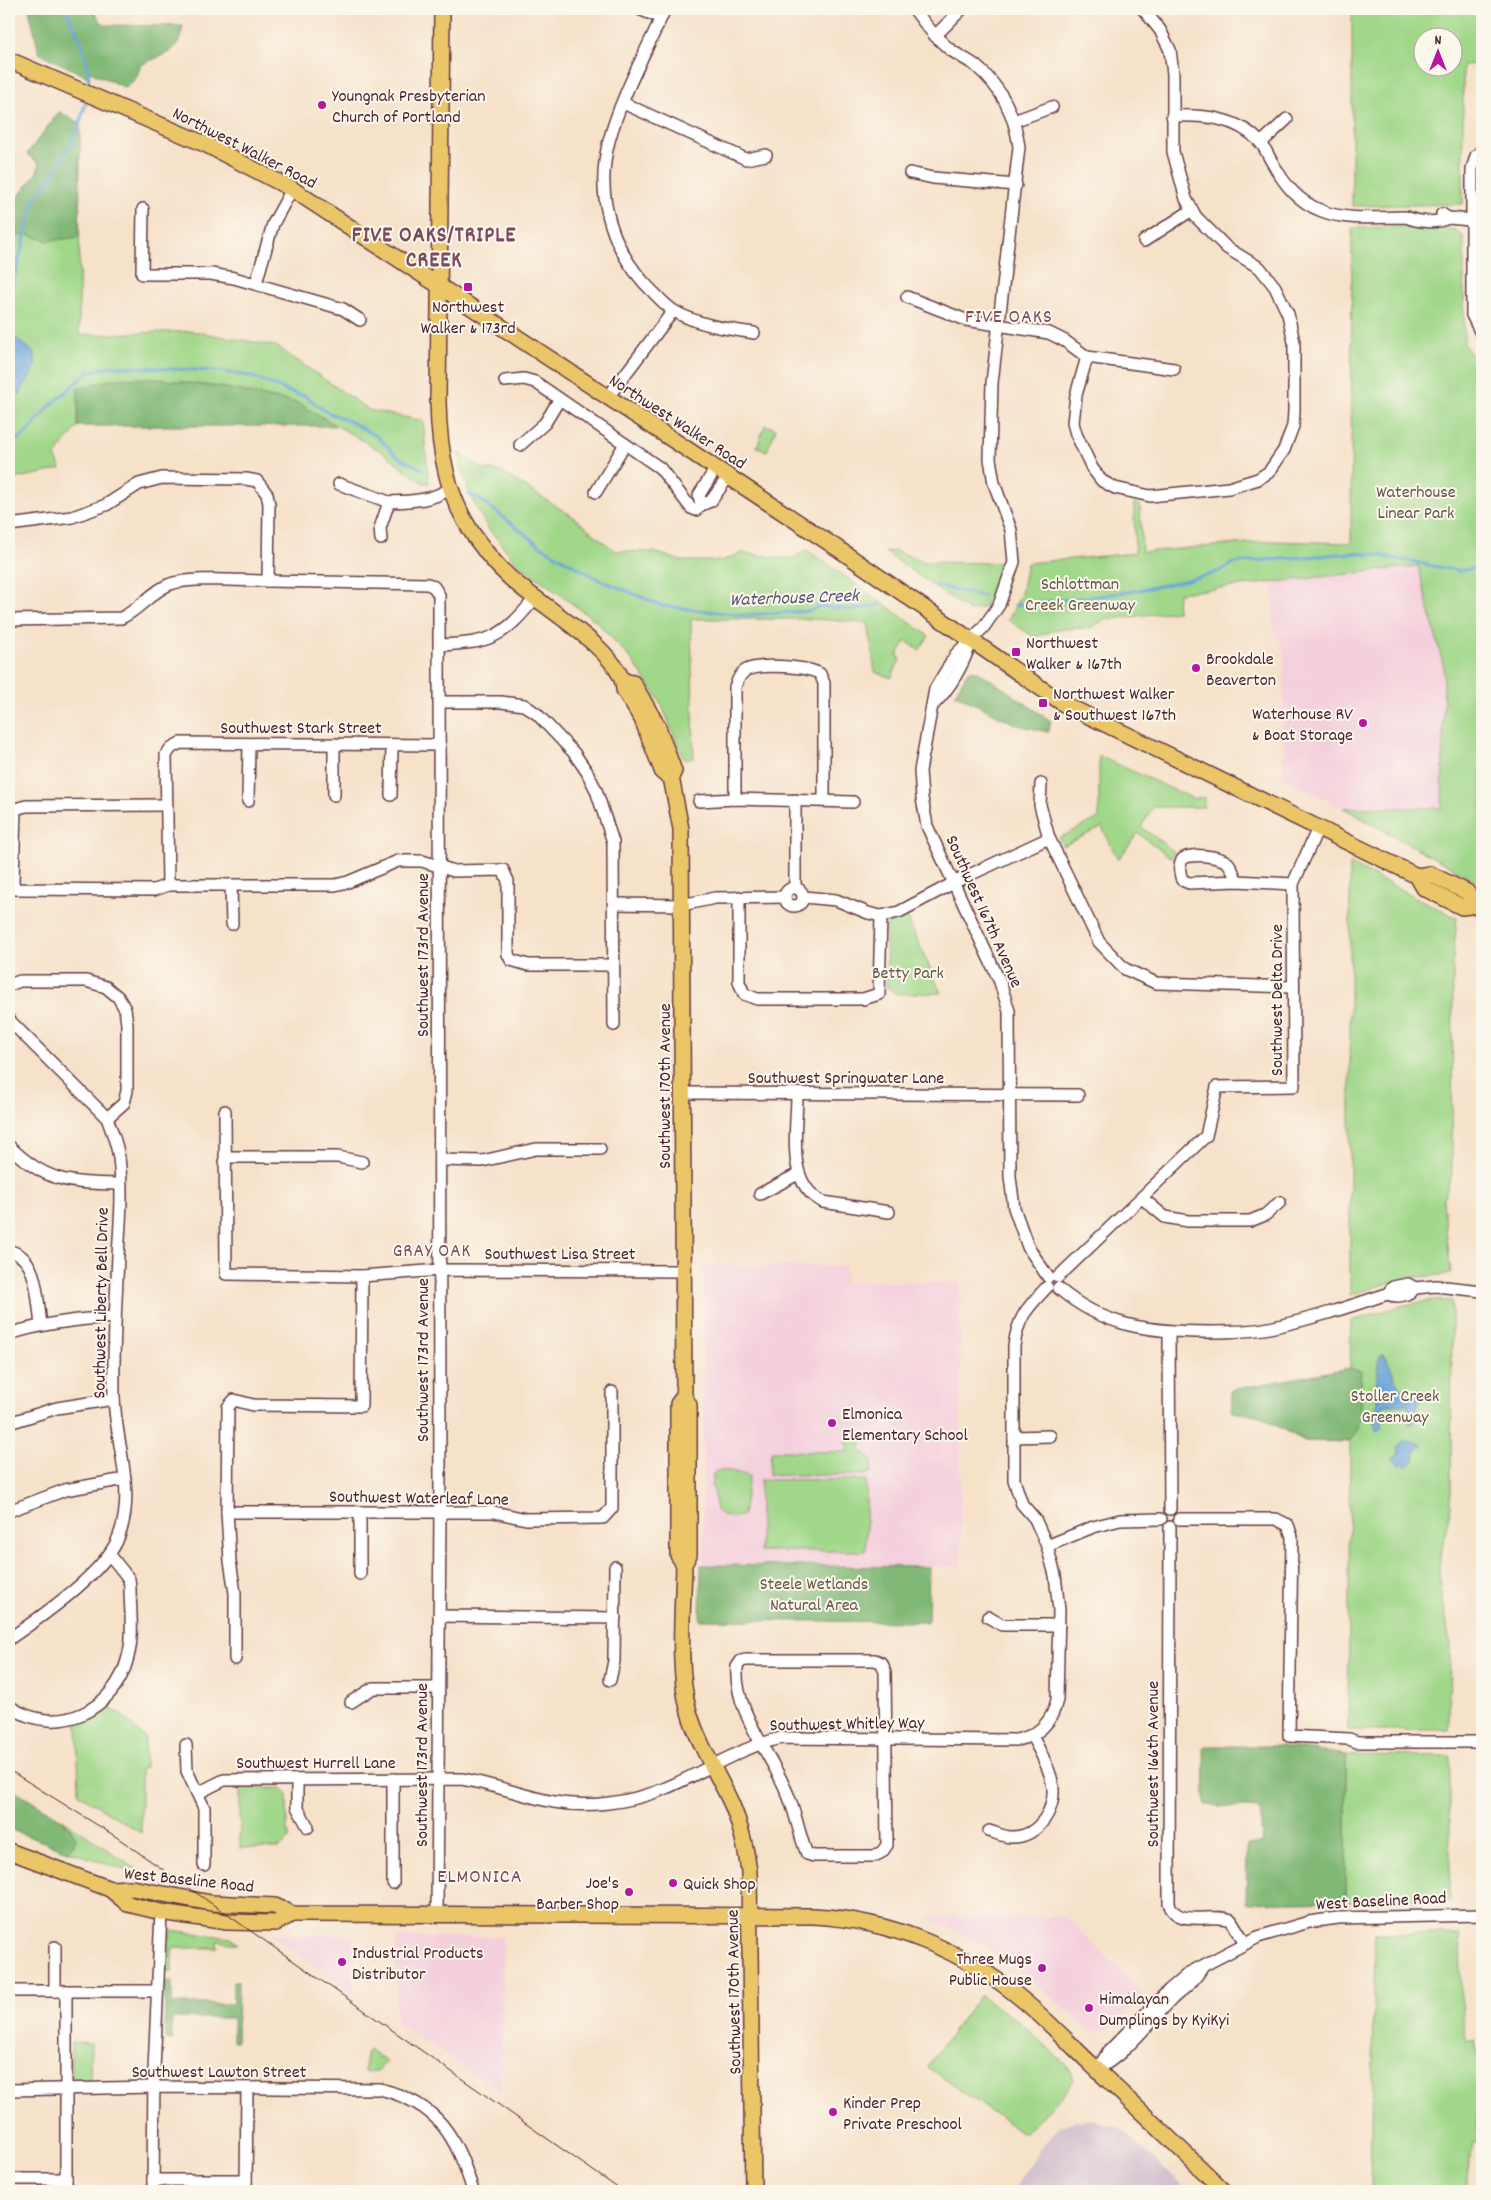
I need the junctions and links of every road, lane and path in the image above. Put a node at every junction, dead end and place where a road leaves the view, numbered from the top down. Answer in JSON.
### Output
{"nodes":[{"id":1,"x":442,"y":9,"type":"edge"},
{"id":2,"x":639,"y":9,"type":"edge"},
{"id":3,"x":914,"y":9,"type":"edge"},
{"id":4,"x":962,"y":9,"type":"edge"},
{"id":5,"x":1143,"y":9,"type":"edge"},
{"id":6,"x":663,"y":14,"type":"edge"},
{"id":7,"x":935,"y":36,"type":"junction"},
{"id":8,"x":9,"y":60,"type":"edge"},
{"id":9,"x":623,"y":103,"type":"junction"},
{"id":10,"x":1052,"y":106,"type":"dead end"},
{"id":11,"x":1172,"y":116,"type":"junction"},
{"id":12,"x":1287,"y":118,"type":"dead end"},
{"id":13,"x":1014,"y":121,"type":"junction"},
{"id":14,"x":1261,"y":143,"type":"junction"},
{"id":15,"x":1482,"y":150,"type":"edge"},
{"id":16,"x":766,"y":155,"type":"dead end"},
{"id":17,"x":910,"y":173,"type":"dead end"},
{"id":18,"x":1016,"y":185,"type":"junction"},
{"id":19,"x":292,"y":188,"type":"junction"},
{"id":20,"x":143,"y":209,"type":"dead end"},
{"id":21,"x":1192,"y":210,"type":"junction"},
{"id":22,"x":1478,"y":221,"type":"edge"},
{"id":23,"x":1144,"y":241,"type":"dead end"},
{"id":24,"x":256,"y":283,"type":"junction"},
{"id":25,"x":439,"y":284,"type":"junction"},
{"id":26,"x":907,"y":298,"type":"dead end"},
{"id":27,"x":673,"y":311,"type":"junction"},
{"id":28,"x":360,"y":320,"type":"dead end"},
{"id":29,"x":998,"y":325,"type":"junction"},
{"id":30,"x":754,"y":333,"type":"dead end"},
{"id":31,"x":1482,"y":335,"type":"edge"},
{"id":32,"x":1086,"y":357,"type":"junction"},
{"id":33,"x":1174,"y":369,"type":"dead end"},
{"id":34,"x":505,"y":381,"type":"dead end"},
{"id":35,"x":608,"y":397,"type":"junction"},
{"id":36,"x":559,"y":400,"type":"junction"},
{"id":37,"x":625,"y":444,"type":"junction"},
{"id":38,"x":520,"y":445,"type":"dead end"},
{"id":39,"x":722,"y":472,"type":"junction"},
{"id":40,"x":339,"y":484,"type":"dead end"},
{"id":41,"x":450,"y":489,"type":"junction"},
{"id":42,"x":596,"y":492,"type":"dead end"},
{"id":43,"x":389,"y":502,"type":"junction"},
{"id":44,"x":9,"y":525,"type":"edge"},
{"id":45,"x":381,"y":539,"type":"dead end"},
{"id":46,"x":268,"y":582,"type":"junction"},
{"id":47,"x":535,"y":598,"type":"junction"},
{"id":48,"x":9,"y":620,"type":"edge"},
{"id":49,"x":972,"y":640,"type":"junction"},
{"id":50,"x":440,"y":645,"type":"junction"},
{"id":51,"x":440,"y":702,"type":"junction"},
{"id":52,"x":249,"y":744,"type":"junction"},
{"id":53,"x":334,"y":744,"type":"junction"},
{"id":54,"x":392,"y":745,"type":"junction"},
{"id":55,"x":440,"y":745,"type":"junction"},
{"id":56,"x":1041,"y":784,"type":"dead end"},
{"id":57,"x":334,"y":795,"type":"dead end"},
{"id":58,"x":391,"y":795,"type":"dead end"},
{"id":59,"x":735,"y":799,"type":"junction"},
{"id":60,"x":795,"y":800,"type":"junction"},
{"id":61,"x":824,"y":800,"type":"junction"},
{"id":62,"x":248,"y":801,"type":"dead end"},
{"id":63,"x":699,"y":801,"type":"dead end"},
{"id":64,"x":853,"y":802,"type":"dead end"},
{"id":65,"x":166,"y":805,"type":"junction"},
{"id":66,"x":1318,"y":828,"type":"junction"},
{"id":67,"x":1048,"y":838,"type":"junction"},
{"id":68,"x":439,"y":867,"type":"junction"},
{"id":69,"x":1237,"y":881,"type":"junction"},
{"id":70,"x":953,"y":883,"type":"junction"},
{"id":71,"x":1293,"y":884,"type":"junction"},
{"id":72,"x":168,"y":885,"type":"junction"},
{"id":73,"x":231,"y":885,"type":"junction"},
{"id":74,"x":795,"y":887,"type":"junction"},
{"id":75,"x":739,"y":897,"type":"junction"},
{"id":76,"x":785,"y":897,"type":"junction"},
{"id":77,"x":804,"y":897,"type":"junction"},
{"id":78,"x":614,"y":904,"type":"junction"},
{"id":79,"x":682,"y":905,"type":"junction"},
{"id":80,"x":1479,"y":906,"type":"edge"},
{"id":81,"x":881,"y":916,"type":"junction"},
{"id":82,"x":232,"y":924,"type":"dead end"},
{"id":83,"x":613,"y":965,"type":"junction"},
{"id":84,"x":9,"y":985,"type":"edge"},
{"id":85,"x":1292,"y":987,"type":"junction"},
{"id":86,"x":9,"y":1020,"type":"edge"},
{"id":87,"x":614,"y":1025,"type":"dead end"},
{"id":88,"x":682,"y":1093,"type":"junction"},
{"id":89,"x":797,"y":1095,"type":"junction"},
{"id":90,"x":1010,"y":1095,"type":"junction"},
{"id":91,"x":1078,"y":1095,"type":"dead end"},
{"id":92,"x":225,"y":1111,"type":"dead end"},
{"id":93,"x":107,"y":1118,"type":"junction"},
{"id":94,"x":9,"y":1146,"type":"edge"},
{"id":95,"x":600,"y":1149,"type":"dead end"},
{"id":96,"x":224,"y":1157,"type":"junction"},
{"id":97,"x":440,"y":1160,"type":"junction"},
{"id":98,"x":362,"y":1162,"type":"dead end"},
{"id":99,"x":798,"y":1174,"type":"junction"},
{"id":100,"x":120,"y":1184,"type":"junction"},
{"id":101,"x":760,"y":1194,"type":"dead end"},
{"id":102,"x":1142,"y":1198,"type":"junction"},
{"id":103,"x":1280,"y":1202,"type":"dead end"},
{"id":104,"x":890,"y":1212,"type":"dead end"},
{"id":105,"x":9,"y":1251,"type":"edge"},
{"id":106,"x":440,"y":1270,"type":"junction"},
{"id":107,"x":683,"y":1271,"type":"junction"},
{"id":108,"x":362,"y":1276,"type":"junction"},
{"id":109,"x":1053,"y":1282,"type":"junction"},
{"id":110,"x":1482,"y":1291,"type":"edge"},
{"id":111,"x":115,"y":1317,"type":"junction"},
{"id":112,"x":41,"y":1324,"type":"junction"},
{"id":113,"x":1168,"y":1332,"type":"junction"},
{"id":114,"x":9,"y":1334,"type":"edge"},
{"id":115,"x":612,"y":1392,"type":"dead end"},
{"id":116,"x":114,"y":1399,"type":"junction"},
{"id":117,"x":9,"y":1423,"type":"edge"},
{"id":118,"x":1050,"y":1436,"type":"dead end"},
{"id":119,"x":1014,"y":1437,"type":"junction"},
{"id":120,"x":125,"y":1479,"type":"junction"},
{"id":121,"x":1170,"y":1509,"type":"junction"},
{"id":122,"x":9,"y":1511,"type":"edge"},
{"id":123,"x":226,"y":1512,"type":"junction"},
{"id":124,"x":360,"y":1512,"type":"junction"},
{"id":125,"x":440,"y":1512,"type":"junction"},
{"id":126,"x":1161,"y":1519,"type":"junction"},
{"id":127,"x":1174,"y":1523,"type":"junction"},
{"id":128,"x":1047,"y":1546,"type":"junction"},
{"id":129,"x":110,"y":1555,"type":"junction"},
{"id":130,"x":615,"y":1567,"type":"dead end"},
{"id":131,"x":360,"y":1574,"type":"dead end"},
{"id":132,"x":439,"y":1616,"type":"junction"},
{"id":133,"x":988,"y":1617,"type":"dead end"},
{"id":134,"x":615,"y":1618,"type":"junction"},
{"id":135,"x":1059,"y":1625,"type":"junction"},
{"id":136,"x":9,"y":1639,"type":"edge"},
{"id":137,"x":235,"y":1659,"type":"dead end"},
{"id":138,"x":610,"y":1680,"type":"dead end"},
{"id":139,"x":438,"y":1688,"type":"junction"},
{"id":140,"x":351,"y":1702,"type":"dead end"},
{"id":141,"x":9,"y":1706,"type":"edge"},
{"id":142,"x":1032,"y":1736,"type":"junction"},
{"id":143,"x":886,"y":1739,"type":"junction"},
{"id":144,"x":761,"y":1742,"type":"junction"},
{"id":145,"x":1482,"y":1742,"type":"edge"},
{"id":146,"x":186,"y":1745,"type":"dead end"},
{"id":147,"x":711,"y":1767,"type":"junction"},
{"id":148,"x":393,"y":1779,"type":"junction"},
{"id":149,"x":438,"y":1779,"type":"junction"},
{"id":150,"x":297,"y":1780,"type":"junction"},
{"id":151,"x":198,"y":1793,"type":"junction"},
{"id":152,"x":308,"y":1828,"type":"dead end"},
{"id":153,"x":989,"y":1831,"type":"dead end"},
{"id":154,"x":9,"y":1851,"type":"edge"},
{"id":155,"x":204,"y":1865,"type":"dead end"},
{"id":156,"x":393,"y":1883,"type":"dead end"},
{"id":157,"x":110,"y":1889,"type":"junction"},
{"id":158,"x":161,"y":1912,"type":"junction"},
{"id":159,"x":292,"y":1914,"type":"junction"},
{"id":160,"x":437,"y":1914,"type":"junction"},
{"id":161,"x":1482,"y":1915,"type":"edge"},
{"id":162,"x":750,"y":1916,"type":"junction"},
{"id":163,"x":1246,"y":1943,"type":"junction"},
{"id":164,"x":55,"y":1947,"type":"dead end"},
{"id":165,"x":9,"y":1991,"type":"edge"},
{"id":166,"x":61,"y":1991,"type":"junction"},
{"id":167,"x":156,"y":1991,"type":"junction"},
{"id":168,"x":1097,"y":2070,"type":"junction"},
{"id":169,"x":153,"y":2087,"type":"junction"},
{"id":170,"x":247,"y":2089,"type":"junction"},
{"id":171,"x":9,"y":2090,"type":"edge"},
{"id":172,"x":65,"y":2090,"type":"junction"},
{"id":173,"x":9,"y":2179,"type":"edge"},
{"id":174,"x":66,"y":2179,"type":"junction"},
{"id":175,"x":153,"y":2185,"type":"edge"},
{"id":176,"x":246,"y":2186,"type":"edge"},
{"id":177,"x":66,"y":2191,"type":"edge"},
{"id":178,"x":472,"y":2191,"type":"edge"},
{"id":179,"x":753,"y":2191,"type":"edge"},
{"id":180,"x":1224,"y":2191,"type":"edge"}],
"edges":[{"from":1,"to":25,"type":"main road","name":"Southwest 170th Avenue"},
{"from":2,"to":6,"type":"street"},
{"from":3,"to":7,"type":"street","name":"Southwest 167th Avenue"},
{"from":4,"to":7,"type":"street"},
{"from":5,"to":11,"type":"street"},
{"from":6,"to":9,"type":"street"},
{"from":7,"to":13,"type":"street","name":"Southwest 167th Avenue"},
{"from":8,"to":19,"type":"main road","name":"Northwest Walker Road"},
{"from":9,"to":16,"type":"street"},
{"from":9,"to":27,"type":"street"},
{"from":10,"to":13,"type":"street"},
{"from":11,"to":14,"type":"street"},
{"from":11,"to":21,"type":"street"},
{"from":12,"to":14,"type":"street"},
{"from":13,"to":18,"type":"street","name":"Southwest 167th Avenue"},
{"from":14,"to":22,"type":"street"},
{"from":15,"to":22,"type":"street"},
{"from":17,"to":18,"type":"street"},
{"from":18,"to":29,"type":"street","name":"Southwest 167th Avenue"},
{"from":19,"to":24,"type":"street"},
{"from":19,"to":25,"type":"main road","name":"Northwest Walker Road"},
{"from":20,"to":24,"type":"street"},
{"from":21,"to":23,"type":"street"},
{"from":21,"to":32,"type":"street"},
{"from":22,"to":31,"type":"street"},
{"from":24,"to":28,"type":"street"},
{"from":25,"to":35,"type":"main road","name":"Northwest Walker Road"},
{"from":25,"to":41,"type":"main road","name":"Southwest 170th Avenue"},
{"from":26,"to":29,"type":"street"},
{"from":27,"to":30,"type":"street"},
{"from":27,"to":35,"type":"street"},
{"from":29,"to":32,"type":"street"},
{"from":29,"to":49,"type":"street","name":"Southwest 167th Avenue"},
{"from":32,"to":33,"type":"street"},
{"from":34,"to":36,"type":"street"},
{"from":35,"to":39,"type":"main road","name":"Northwest Walker Road"},
{"from":36,"to":37,"type":"street"},
{"from":36,"to":38,"type":"street"},
{"from":37,"to":39,"type":"street"},
{"from":37,"to":42,"type":"street"},
{"from":39,"to":49,"type":"main road","name":"Northwest Walker Road"},
{"from":40,"to":43,"type":"street"},
{"from":41,"to":43,"type":"street"},
{"from":41,"to":47,"type":"main road","name":"Southwest 170th Avenue"},
{"from":43,"to":45,"type":"street"},
{"from":44,"to":46,"type":"street"},
{"from":46,"to":48,"type":"street"},
{"from":46,"to":50,"type":"street","name":"Southwest 173rd Avenue"},
{"from":47,"to":50,"type":"street"},
{"from":47,"to":79,"type":"main road","name":"Southwest 170th Avenue"},
{"from":49,"to":66,"type":"main road","name":"Northwest Walker Road"},
{"from":49,"to":70,"type":"street","name":"Southwest 167th Avenue"},
{"from":50,"to":51,"type":"street","name":"Southwest 173rd Avenue"},
{"from":51,"to":55,"type":"street","name":"Southwest 173rd Avenue"},
{"from":51,"to":78,"type":"street"},
{"from":52,"to":53,"type":"street","name":"Southwest Stark Street"},
{"from":52,"to":62,"type":"street"},
{"from":52,"to":65,"type":"street","name":"Southwest Stark Street"},
{"from":53,"to":54,"type":"street","name":"Southwest Stark Street"},
{"from":53,"to":57,"type":"street"},
{"from":54,"to":55,"type":"street","name":"Southwest Stark Street"},
{"from":54,"to":58,"type":"street"},
{"from":55,"to":68,"type":"street","name":"Southwest 173rd Avenue"},
{"from":56,"to":67,"type":"street"},
{"from":59,"to":60,"type":"street"},
{"from":59,"to":61,"type":"street"},
{"from":59,"to":63,"type":"street"},
{"from":60,"to":61,"type":"street"},
{"from":60,"to":74,"type":"street"},
{"from":61,"to":64,"type":"street"},
{"from":65,"to":72,"type":"street"},
{"from":65,"to":72,"type":"street"},
{"from":66,"to":71,"type":"street","name":"Southwest Delta Drive"},
{"from":66,"to":80,"type":"main road","name":"Northwest Walker Road"},
{"from":67,"to":70,"type":"street"},
{"from":67,"to":85,"type":"street"},
{"from":68,"to":73,"type":"street"},
{"from":68,"to":83,"type":"street"},
{"from":68,"to":97,"type":"street","name":"Southwest 173rd Avenue"},
{"from":69,"to":69,"type":"street"},
{"from":69,"to":71,"type":"street"},
{"from":70,"to":81,"type":"street"},
{"from":70,"to":90,"type":"street","name":"Southwest 167th Avenue"},
{"from":71,"to":85,"type":"street","name":"Southwest Delta Drive"},
{"from":72,"to":73,"type":"street"},
{"from":73,"to":82,"type":"street"},
{"from":74,"to":76,"type":"street"},
{"from":74,"to":77,"type":"street"},
{"from":75,"to":76,"type":"street"},
{"from":75,"to":79,"type":"street"},
{"from":75,"to":81,"type":"street"},
{"from":76,"to":77,"type":"street"},
{"from":77,"to":81,"type":"street"},
{"from":78,"to":79,"type":"street"},
{"from":78,"to":83,"type":"street"},
{"from":79,"to":88,"type":"main road","name":"Southwest 170th Avenue"},
{"from":83,"to":87,"type":"street"},
{"from":84,"to":93,"type":"street"},
{"from":85,"to":102,"type":"street","name":"Southwest Delta Drive"},
{"from":86,"to":93,"type":"street","name":"Southwest Liberty Bell Drive"},
{"from":88,"to":89,"type":"street","name":"Southwest Springwater Lane"},
{"from":88,"to":107,"type":"main road","name":"Southwest 170th Avenue"},
{"from":89,"to":90,"type":"street","name":"Southwest Springwater Lane"},
{"from":89,"to":99,"type":"street"},
{"from":90,"to":91,"type":"street","name":"Southwest Springwater Lane"},
{"from":90,"to":109,"type":"street","name":"Southwest 167th Avenue"},
{"from":92,"to":96,"type":"street"},
{"from":93,"to":100,"type":"street","name":"Southwest Liberty Bell Drive"},
{"from":94,"to":100,"type":"street"},
{"from":95,"to":97,"type":"street"},
{"from":96,"to":98,"type":"street"},
{"from":96,"to":108,"type":"street","name":"Southwest Lisa Street"},
{"from":97,"to":106,"type":"street","name":"Southwest 173rd Avenue"},
{"from":99,"to":101,"type":"street"},
{"from":99,"to":104,"type":"street"},
{"from":100,"to":111,"type":"street","name":"Southwest Liberty Bell Drive"},
{"from":102,"to":103,"type":"street"},
{"from":102,"to":109,"type":"street","name":"Southwest Delta Drive"},
{"from":105,"to":112,"type":"street"},
{"from":106,"to":107,"type":"street","name":"Southwest Lisa Street"},
{"from":106,"to":108,"type":"street","name":"Southwest Lisa Street"},
{"from":106,"to":125,"type":"street","name":"Southwest 173rd Avenue"},
{"from":107,"to":147,"type":"main road","name":"Southwest 170th Avenue"},
{"from":108,"to":123,"type":"street"},
{"from":109,"to":113,"type":"street","name":"Southwest 167th Avenue"},
{"from":109,"to":119,"type":"street"},
{"from":110,"to":113,"type":"street","name":"Southwest 167th Avenue"},
{"from":111,"to":112,"type":"street"},
{"from":111,"to":116,"type":"street","name":"Southwest Liberty Bell Drive"},
{"from":112,"to":114,"type":"street"},
{"from":113,"to":121,"type":"street"},
{"from":115,"to":125,"type":"street","name":"Southwest Waterleaf Lane"},
{"from":116,"to":117,"type":"street"},
{"from":116,"to":120,"type":"street","name":"Southwest Liberty Bell Drive"},
{"from":118,"to":119,"type":"street"},
{"from":119,"to":128,"type":"street"},
{"from":120,"to":122,"type":"street"},
{"from":120,"to":129,"type":"street","name":"Southwest Liberty Bell Drive"},
{"from":121,"to":126,"type":"street"},
{"from":121,"to":127,"type":"street"},
{"from":123,"to":124,"type":"street","name":"Southwest Waterleaf Lane"},
{"from":123,"to":137,"type":"street"},
{"from":124,"to":125,"type":"street","name":"Southwest Waterleaf Lane"},
{"from":124,"to":131,"type":"street"},
{"from":125,"to":132,"type":"street","name":"Southwest 173rd Avenue"},
{"from":126,"to":127,"type":"street"},
{"from":126,"to":128,"type":"street"},
{"from":127,"to":145,"type":"street"},
{"from":127,"to":163,"type":"street","name":"Southwest 166th Avenue"},
{"from":128,"to":135,"type":"street"},
{"from":129,"to":136,"type":"street","name":"Southwest Liberty Bell Drive"},
{"from":129,"to":141,"type":"street"},
{"from":130,"to":134,"type":"street"},
{"from":132,"to":134,"type":"street"},
{"from":132,"to":139,"type":"street","name":"Southwest 173rd Avenue"},
{"from":133,"to":135,"type":"street"},
{"from":134,"to":138,"type":"street"},
{"from":135,"to":142,"type":"street"},
{"from":139,"to":140,"type":"street"},
{"from":139,"to":149,"type":"street","name":"Southwest 173rd Avenue"},
{"from":142,"to":143,"type":"street","name":"Southwest Whitley Way"},
{"from":142,"to":153,"type":"street"},
{"from":143,"to":144,"type":"street","name":"Southwest Whitley Way"},
{"from":143,"to":144,"type":"street"},
{"from":143,"to":144,"type":"street"},
{"from":144,"to":147,"type":"street","name":"Southwest Whitley Way"},
{"from":146,"to":151,"type":"street"},
{"from":147,"to":149,"type":"street","name":"Southwest Whitley Way"},
{"from":147,"to":162,"type":"main road","name":"Southwest 170th Avenue"},
{"from":148,"to":149,"type":"street","name":"Southwest Hurrell Lane"},
{"from":148,"to":150,"type":"street","name":"Southwest Hurrell Lane"},
{"from":148,"to":156,"type":"street"},
{"from":149,"to":160,"type":"street","name":"Southwest 173rd Avenue"},
{"from":150,"to":151,"type":"street","name":"Southwest Hurrell Lane"},
{"from":150,"to":152,"type":"street"},
{"from":151,"to":155,"type":"street"},
{"from":154,"to":157,"type":"main road","name":"West Baseline Road"},
{"from":157,"to":158,"type":"main road","name":"West Baseline Road"},
{"from":157,"to":159,"type":"main road","name":"West Baseline Road"},
{"from":158,"to":159,"type":"main road","name":"West Baseline Road"},
{"from":158,"to":167,"type":"street"},
{"from":159,"to":160,"type":"main road","name":"West Baseline Road"},
{"from":160,"to":162,"type":"main road","name":"West Baseline Road"},
{"from":161,"to":163,"type":"street","name":"West Baseline Road"},
{"from":162,"to":168,"type":"main road","name":"West Baseline Road"},
{"from":162,"to":179,"type":"main road","name":"Southwest 170th Avenue"},
{"from":163,"to":168,"type":"street","name":"West Baseline Road"},
{"from":164,"to":166,"type":"street"},
{"from":165,"to":166,"type":"street"},
{"from":166,"to":167,"type":"street"},
{"from":166,"to":172,"type":"street"},
{"from":167,"to":169,"type":"street"},
{"from":168,"to":180,"type":"main road"},
{"from":169,"to":170,"type":"street","name":"Southwest Lawton Street"},
{"from":169,"to":172,"type":"street","name":"Southwest Lawton Street"},
{"from":169,"to":175,"type":"street"},
{"from":170,"to":176,"type":"street"},
{"from":170,"to":178,"type":"street","name":"Southwest Lawton Street"},
{"from":171,"to":172,"type":"street","name":"Southwest Lawton Street"},
{"from":172,"to":174,"type":"street"},
{"from":173,"to":174,"type":"street"},
{"from":174,"to":177,"type":"street"},
{"from":175,"to":176,"type":"street"}]}
